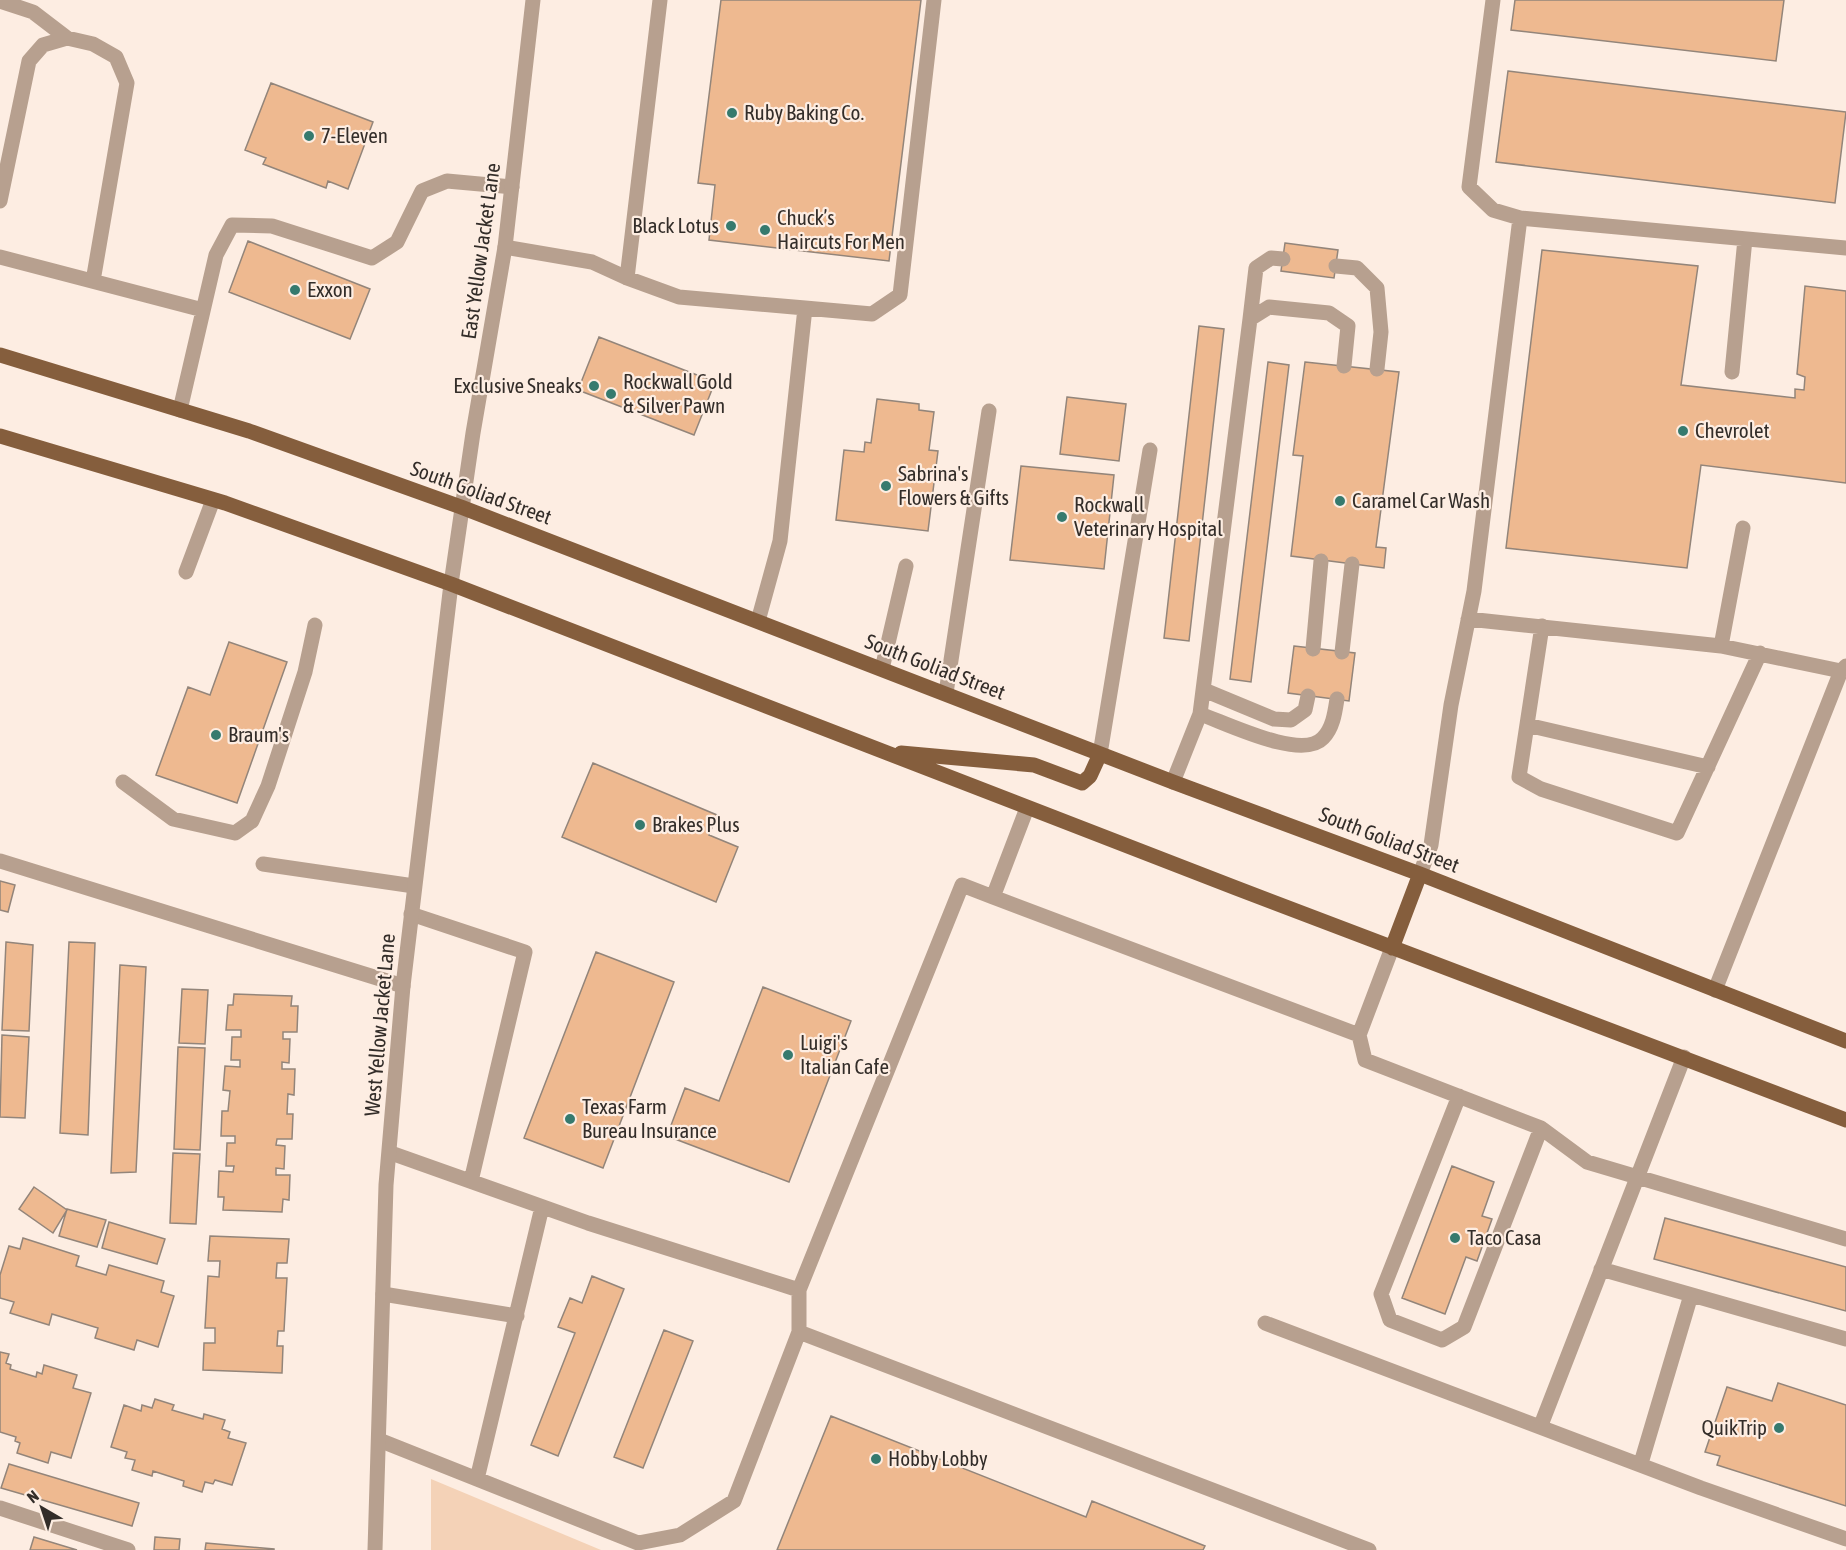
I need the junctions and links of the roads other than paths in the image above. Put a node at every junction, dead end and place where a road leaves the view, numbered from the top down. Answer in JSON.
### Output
{"nodes":[{"id":1,"x":533,"y":0,"type":"edge"},
{"id":2,"x":660,"y":0,"type":"edge"},
{"id":3,"x":934,"y":0,"type":"edge"},
{"id":4,"x":1493,"y":0,"type":"edge"},
{"id":5,"x":0,"y":1,"type":"edge"},
{"id":6,"x":67,"y":38,"type":"junction"},
{"id":7,"x":513,"y":187,"type":"junction"},
{"id":8,"x":0,"y":201,"type":"edge"},
{"id":9,"x":1520,"y":218,"type":"junction"},
{"id":10,"x":1745,"y":239,"type":"junction"},
{"id":11,"x":505,"y":247,"type":"junction"},
{"id":12,"x":1846,"y":248,"type":"edge"},
{"id":13,"x":0,"y":257,"type":"edge"},
{"id":14,"x":1282,"y":259,"type":"dead end"},
{"id":15,"x":1336,"y":266,"type":"dead end"},
{"id":16,"x":627,"y":278,"type":"junction"},
{"id":17,"x":93,"y":281,"type":"junction"},
{"id":18,"x":805,"y":308,"type":"junction"},
{"id":19,"x":203,"y":310,"type":"junction"},
{"id":20,"x":1250,"y":319,"type":"junction"},
{"id":21,"x":0,"y":356,"type":"edge"},
{"id":22,"x":1344,"y":366,"type":"dead end"},
{"id":23,"x":1377,"y":369,"type":"dead end"},
{"id":24,"x":1732,"y":372,"type":"dead end"},
{"id":25,"x":180,"y":410,"type":"junction"},
{"id":26,"x":989,"y":411,"type":"dead end"},
{"id":27,"x":0,"y":435,"type":"edge"},
{"id":28,"x":1150,"y":450,"type":"dead end"},
{"id":29,"x":213,"y":500,"type":"junction"},
{"id":30,"x":461,"y":507,"type":"junction"},
{"id":31,"x":1743,"y":528,"type":"dead end"},
{"id":32,"x":1321,"y":561,"type":"dead end"},
{"id":33,"x":1352,"y":564,"type":"dead end"},
{"id":34,"x":906,"y":566,"type":"dead end"},
{"id":35,"x":186,"y":572,"type":"dead end"},
{"id":36,"x":451,"y":584,"type":"junction"},
{"id":37,"x":1468,"y":619,"type":"junction"},
{"id":38,"x":758,"y":621,"type":"junction"},
{"id":39,"x":315,"y":625,"type":"dead end"},
{"id":40,"x":1542,"y":627,"type":"junction"},
{"id":41,"x":1721,"y":646,"type":"junction"},
{"id":42,"x":1313,"y":649,"type":"dead end"},
{"id":43,"x":1342,"y":652,"type":"dead end"},
{"id":44,"x":1760,"y":653,"type":"junction"},
{"id":45,"x":882,"y":669,"type":"junction"},
{"id":46,"x":1844,"y":669,"type":"edge"},
{"id":47,"x":1204,"y":690,"type":"junction"},
{"id":48,"x":945,"y":693,"type":"junction"},
{"id":49,"x":1308,"y":696,"type":"dead end"},
{"id":50,"x":1337,"y":699,"type":"dead end"},
{"id":51,"x":1200,"y":714,"type":"junction"},
{"id":52,"x":1527,"y":725,"type":"junction"},
{"id":53,"x":883,"y":751,"type":"junction"},
{"id":54,"x":1100,"y":754,"type":"junction"},
{"id":55,"x":1708,"y":767,"type":"junction"},
{"id":56,"x":123,"y":782,"type":"dead end"},
{"id":57,"x":1173,"y":782,"type":"junction"},
{"id":58,"x":1027,"y":808,"type":"junction"},
{"id":59,"x":0,"y":861,"type":"edge"},
{"id":60,"x":263,"y":864,"type":"dead end"},
{"id":61,"x":1420,"y":874,"type":"junction"},
{"id":62,"x":414,"y":886,"type":"junction"},
{"id":63,"x":993,"y":897,"type":"junction"},
{"id":64,"x":411,"y":914,"type":"junction"},
{"id":65,"x":1392,"y":948,"type":"junction"},
{"id":66,"x":403,"y":986,"type":"junction"},
{"id":67,"x":1715,"y":990,"type":"junction"},
{"id":68,"x":1359,"y":1035,"type":"junction"},
{"id":69,"x":1846,"y":1041,"type":"edge"},
{"id":70,"x":1684,"y":1057,"type":"junction"},
{"id":71,"x":1459,"y":1096,"type":"junction"},
{"id":72,"x":1846,"y":1120,"type":"edge"},
{"id":73,"x":1541,"y":1128,"type":"junction"},
{"id":74,"x":391,"y":1153,"type":"junction"},
{"id":75,"x":1636,"y":1178,"type":"junction"},
{"id":76,"x":471,"y":1181,"type":"junction"},
{"id":77,"x":542,"y":1207,"type":"junction"},
{"id":78,"x":1846,"y":1239,"type":"edge"},
{"id":79,"x":1600,"y":1269,"type":"junction"},
{"id":80,"x":799,"y":1290,"type":"junction"},
{"id":81,"x":383,"y":1294,"type":"junction"},
{"id":82,"x":1691,"y":1296,"type":"junction"},
{"id":83,"x":517,"y":1316,"type":"junction"},
{"id":84,"x":1265,"y":1323,"type":"dead end"},
{"id":85,"x":799,"y":1332,"type":"junction"},
{"id":86,"x":1846,"y":1339,"type":"edge"},
{"id":87,"x":1541,"y":1425,"type":"junction"},
{"id":88,"x":379,"y":1440,"type":"junction"},
{"id":89,"x":1641,"y":1463,"type":"junction"},
{"id":90,"x":477,"y":1479,"type":"junction"},
{"id":91,"x":0,"y":1508,"type":"edge"},
{"id":92,"x":1846,"y":1539,"type":"edge"},
{"id":93,"x":637,"y":1546,"type":"edge"},
{"id":94,"x":128,"y":1550,"type":"edge"},
{"id":95,"x":375,"y":1550,"type":"edge"},
{"id":96,"x":1369,"y":1550,"type":"edge"}],
"edges":[{"from":1,"to":7,"type":"street","name":"East Yellow Jacket Lane"},
{"from":2,"to":16,"type":"street"},
{"from":3,"to":18,"type":"street"},
{"from":4,"to":9,"type":"street"},
{"from":5,"to":6,"type":"street"},
{"from":6,"to":8,"type":"street"},
{"from":6,"to":17,"type":"street"},
{"from":7,"to":11,"type":"street","name":"East Yellow Jacket Lane"},
{"from":7,"to":19,"type":"street"},
{"from":9,"to":10,"type":"street"},
{"from":9,"to":37,"type":"street"},
{"from":10,"to":12,"type":"street"},
{"from":10,"to":24,"type":"street"},
{"from":11,"to":16,"type":"street"},
{"from":11,"to":30,"type":"street","name":"East Yellow Jacket Lane"},
{"from":13,"to":17,"type":"street"},
{"from":14,"to":20,"type":"street"},
{"from":15,"to":23,"type":"street"},
{"from":16,"to":18,"type":"street"},
{"from":17,"to":19,"type":"street"},
{"from":18,"to":38,"type":"street"},
{"from":19,"to":25,"type":"street"},
{"from":20,"to":22,"type":"street"},
{"from":20,"to":47,"type":"street"},
{"from":21,"to":25,"type":"main road","name":"South Goliad Street"},
{"from":25,"to":30,"type":"main road","name":"South Goliad Street"},
{"from":26,"to":48,"type":"street"},
{"from":27,"to":29,"type":"main road"},
{"from":28,"to":54,"type":"street"},
{"from":29,"to":35,"type":"street"},
{"from":29,"to":36,"type":"main road"},
{"from":30,"to":36,"type":"street","name":"West Yellow Jacket Lane"},
{"from":30,"to":38,"type":"main road","name":"South Goliad Street"},
{"from":31,"to":41,"type":"street"},
{"from":32,"to":42,"type":"street"},
{"from":33,"to":43,"type":"street"},
{"from":34,"to":45,"type":"street"},
{"from":36,"to":53,"type":"main road"},
{"from":36,"to":62,"type":"street","name":"West Yellow Jacket Lane"},
{"from":37,"to":40,"type":"street"},
{"from":37,"to":61,"type":"street"},
{"from":38,"to":45,"type":"main road","name":"South Goliad Street"},
{"from":39,"to":56,"type":"street"},
{"from":40,"to":41,"type":"street"},
{"from":40,"to":52,"type":"street"},
{"from":41,"to":44,"type":"street"},
{"from":44,"to":46,"type":"street"},
{"from":44,"to":55,"type":"street"},
{"from":45,"to":48,"type":"main road","name":"South Goliad Street"},
{"from":46,"to":67,"type":"street"},
{"from":47,"to":49,"type":"street"},
{"from":47,"to":51,"type":"street"},
{"from":48,"to":54,"type":"main road","name":"South Goliad Street"},
{"from":50,"to":51,"type":"street"},
{"from":51,"to":57,"type":"street"},
{"from":52,"to":55,"type":"street"},
{"from":52,"to":55,"type":"street"},
{"from":53,"to":54,"type":"main road"},
{"from":53,"to":58,"type":"main road"},
{"from":54,"to":57,"type":"main road","name":"South Goliad Street"},
{"from":57,"to":61,"type":"main road","name":"South Goliad Street"},
{"from":58,"to":63,"type":"street"},
{"from":58,"to":65,"type":"main road"},
{"from":59,"to":66,"type":"street"},
{"from":60,"to":62,"type":"street"},
{"from":61,"to":65,"type":"main road"},
{"from":61,"to":67,"type":"main road","name":"South Goliad Street"},
{"from":62,"to":64,"type":"street","name":"West Yellow Jacket Lane"},
{"from":63,"to":68,"type":"street"},
{"from":63,"to":80,"type":"street"},
{"from":64,"to":66,"type":"street","name":"West Yellow Jacket Lane"},
{"from":64,"to":76,"type":"street"},
{"from":65,"to":68,"type":"street"},
{"from":65,"to":70,"type":"main road"},
{"from":66,"to":74,"type":"street","name":"West Yellow Jacket Lane"},
{"from":67,"to":69,"type":"main road","name":"South Goliad Street"},
{"from":68,"to":71,"type":"street"},
{"from":70,"to":72,"type":"main road"},
{"from":70,"to":75,"type":"street"},
{"from":71,"to":73,"type":"street"},
{"from":71,"to":73,"type":"street"},
{"from":73,"to":75,"type":"street"},
{"from":74,"to":76,"type":"street"},
{"from":74,"to":81,"type":"street","name":"West Yellow Jacket Lane"},
{"from":75,"to":78,"type":"street"},
{"from":75,"to":79,"type":"street"},
{"from":76,"to":77,"type":"street"},
{"from":77,"to":80,"type":"street"},
{"from":77,"to":83,"type":"street"},
{"from":79,"to":82,"type":"street"},
{"from":79,"to":87,"type":"street"},
{"from":80,"to":85,"type":"street"},
{"from":81,"to":83,"type":"street"},
{"from":81,"to":88,"type":"street","name":"West Yellow Jacket Lane"},
{"from":82,"to":86,"type":"street"},
{"from":82,"to":89,"type":"street"},
{"from":83,"to":90,"type":"street"},
{"from":84,"to":87,"type":"street"},
{"from":85,"to":93,"type":"street"},
{"from":85,"to":96,"type":"street"},
{"from":87,"to":89,"type":"street"},
{"from":88,"to":90,"type":"street"},
{"from":88,"to":95,"type":"street","name":"West Yellow Jacket Lane"},
{"from":89,"to":92,"type":"street"},
{"from":90,"to":93,"type":"street"},
{"from":91,"to":94,"type":"street"}]}
